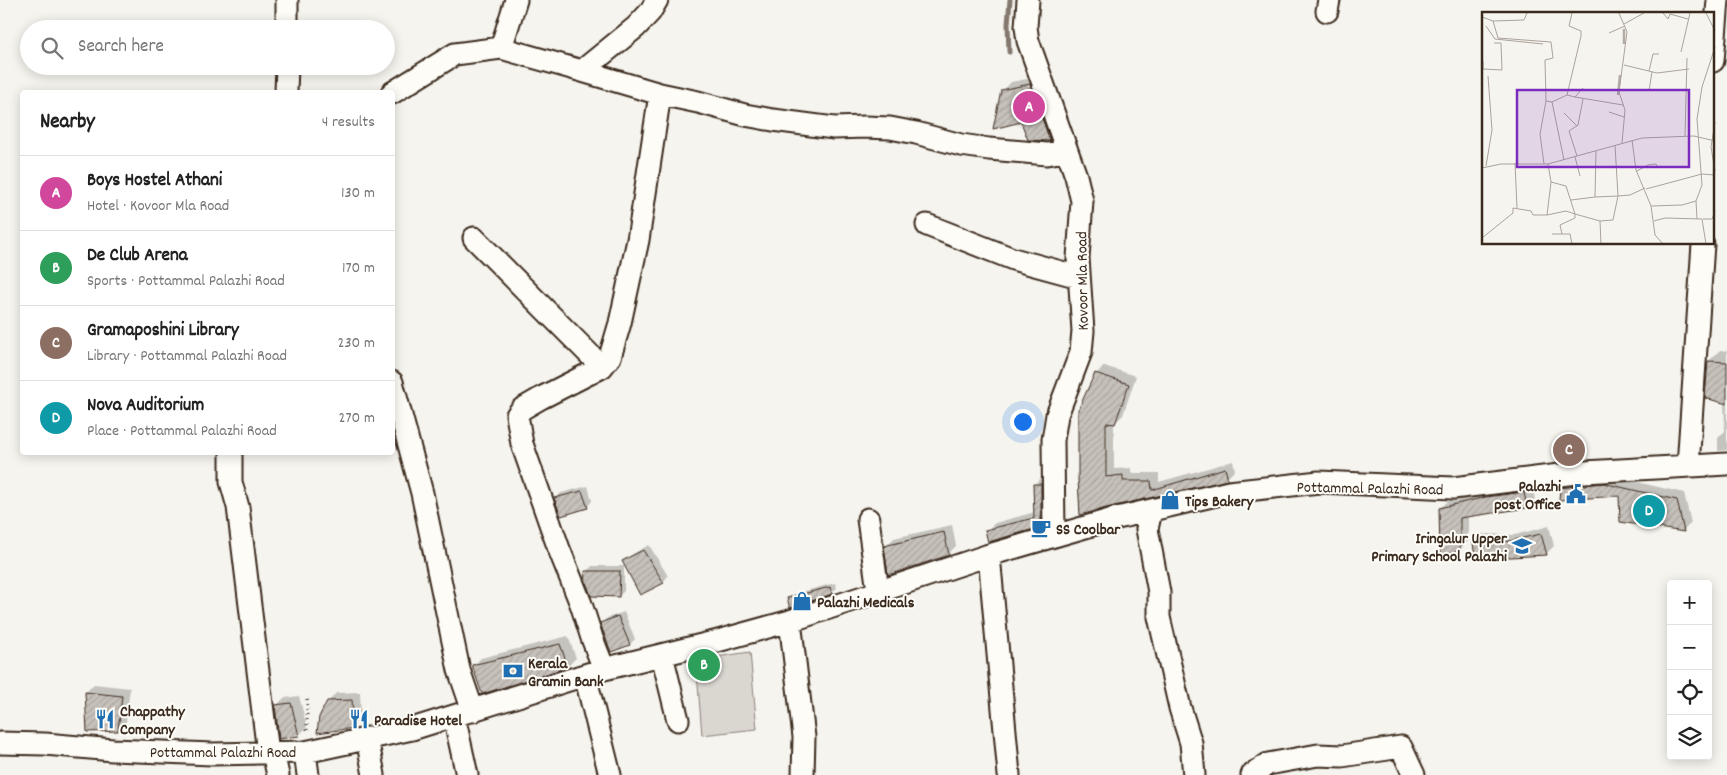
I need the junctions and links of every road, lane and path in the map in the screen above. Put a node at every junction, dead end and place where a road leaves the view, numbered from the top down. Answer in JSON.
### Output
{"nodes":[{"id":1,"x":287,"y":0,"type":"edge"},
{"id":2,"x":516,"y":0,"type":"edge"},
{"id":3,"x":657,"y":0,"type":"edge"},
{"id":4,"x":1028,"y":0,"type":"edge"},
{"id":5,"x":1718,"y":0,"type":"edge"},
{"id":6,"x":287,"y":20,"type":"edge"},
{"id":7,"x":501,"y":48,"type":"junction"},
{"id":8,"x":1714,"y":48,"type":"edge"},
{"id":9,"x":582,"y":71,"type":"junction"},
{"id":10,"x":286,"y":75,"type":"edge"},
{"id":11,"x":286,"y":90,"type":"edge"},
{"id":12,"x":395,"y":91,"type":"edge"},
{"id":13,"x":660,"y":94,"type":"junction"},
{"id":14,"x":1066,"y":151,"type":"junction"},
{"id":15,"x":927,"y":225,"type":"dead end"},
{"id":16,"x":474,"y":238,"type":"dead end"},
{"id":17,"x":1703,"y":245,"type":"edge"},
{"id":18,"x":1079,"y":277,"type":"junction"},
{"id":19,"x":602,"y":367,"type":"junction"},
{"id":20,"x":395,"y":393,"type":"edge"},
{"id":21,"x":231,"y":455,"type":"edge"},
{"id":22,"x":1727,"y":464,"type":"edge"},
{"id":23,"x":1688,"y":466,"type":"junction"},
{"id":24,"x":1151,"y":511,"type":"junction"},
{"id":25,"x":868,"y":519,"type":"dead end"},
{"id":26,"x":1054,"y":536,"type":"junction"},
{"id":27,"x":989,"y":555,"type":"junction"},
{"id":28,"x":878,"y":591,"type":"junction"},
{"id":29,"x":790,"y":621,"type":"junction"},
{"id":30,"x":662,"y":655,"type":"junction"},
{"id":31,"x":465,"y":662,"type":"dead end"},
{"id":32,"x":594,"y":672,"type":"junction"},
{"id":33,"x":306,"y":699,"type":"dead end"},
{"id":34,"x":469,"y":712,"type":"junction"},
{"id":35,"x":678,"y":720,"type":"dead end"},
{"id":36,"x":367,"y":738,"type":"junction"},
{"id":37,"x":0,"y":743,"type":"edge"},
{"id":38,"x":306,"y":752,"type":"junction"},
{"id":39,"x":270,"y":753,"type":"junction"},
{"id":40,"x":278,"y":775,"type":"edge"},
{"id":41,"x":308,"y":775,"type":"edge"},
{"id":42,"x":374,"y":775,"type":"edge"},
{"id":43,"x":467,"y":775,"type":"edge"},
{"id":44,"x":610,"y":775,"type":"edge"},
{"id":45,"x":803,"y":775,"type":"edge"},
{"id":46,"x":1009,"y":775,"type":"edge"},
{"id":47,"x":1194,"y":775,"type":"edge"},
{"id":48,"x":1252,"y":775,"type":"edge"},
{"id":49,"x":1414,"y":775,"type":"edge"}],
"edges":[{"from":1,"to":6,"type":"street"},
{"from":2,"to":7,"type":"street"},
{"from":3,"to":9,"type":"street"},
{"from":4,"to":14,"type":"street","name":"Kovoor Mla Road"},
{"from":5,"to":8,"type":"street"},
{"from":7,"to":9,"type":"street"},
{"from":7,"to":12,"type":"street"},
{"from":9,"to":13,"type":"street"},
{"from":10,"to":11,"type":"street"},
{"from":13,"to":14,"type":"street"},
{"from":13,"to":19,"type":"street"},
{"from":14,"to":18,"type":"street","name":"Kovoor Mla Road"},
{"from":15,"to":18,"type":"street"},
{"from":16,"to":19,"type":"street"},
{"from":17,"to":23,"type":"street"},
{"from":18,"to":26,"type":"street","name":"Kovoor Mla Road"},
{"from":19,"to":32,"type":"street"},
{"from":20,"to":34,"type":"street"},
{"from":21,"to":39,"type":"street"},
{"from":22,"to":23,"type":"street","name":"Pottammal Palazhi Road"},
{"from":23,"to":24,"type":"street","name":"Pottammal Palazhi Road"},
{"from":24,"to":26,"type":"street","name":"Pottammal Palazhi Road"},
{"from":24,"to":47,"type":"street"},
{"from":25,"to":28,"type":"street"},
{"from":26,"to":27,"type":"street","name":"Pottammal Palazhi Road"},
{"from":27,"to":28,"type":"street","name":"Pottammal Palazhi Road"},
{"from":27,"to":46,"type":"street"},
{"from":28,"to":29,"type":"street","name":"Pottammal Palazhi Road"},
{"from":29,"to":30,"type":"street","name":"Pottammal Palazhi Road"},
{"from":29,"to":45,"type":"street"},
{"from":30,"to":32,"type":"street","name":"Pottammal Palazhi Road"},
{"from":30,"to":35,"type":"street"},
{"from":31,"to":34,"type":"street"},
{"from":32,"to":34,"type":"street","name":"Pottammal Palazhi Road"},
{"from":32,"to":44,"type":"street"},
{"from":33,"to":38,"type":"path"},
{"from":34,"to":36,"type":"street","name":"Pottammal Palazhi Road"},
{"from":34,"to":43,"type":"street"},
{"from":36,"to":38,"type":"street","name":"Pottammal Palazhi Road"},
{"from":36,"to":42,"type":"street"},
{"from":37,"to":39,"type":"street","name":"Pottammal Palazhi Road"},
{"from":38,"to":39,"type":"street","name":"Pottammal Palazhi Road"},
{"from":38,"to":41,"type":"street"},
{"from":39,"to":40,"type":"street"},
{"from":48,"to":49,"type":"street"}]}
